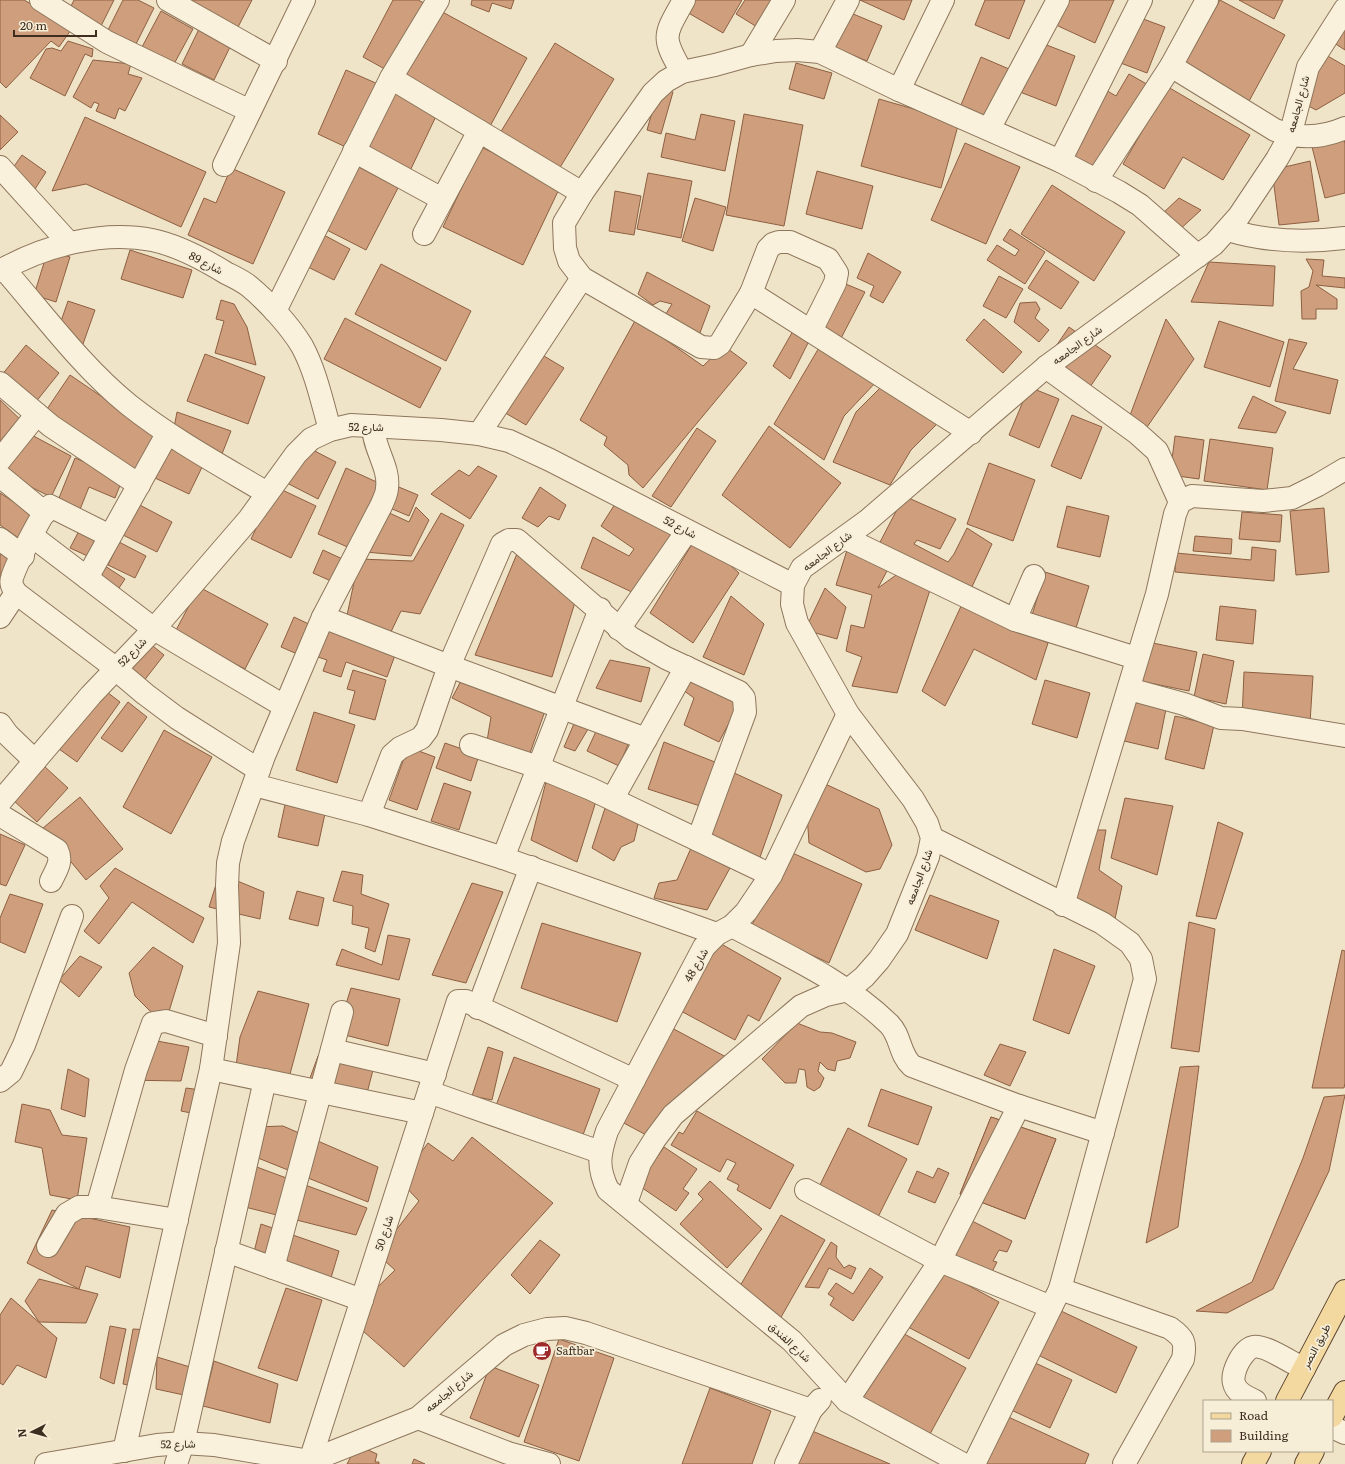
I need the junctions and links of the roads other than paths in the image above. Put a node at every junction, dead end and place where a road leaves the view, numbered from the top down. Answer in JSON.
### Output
{"nodes":[{"id":1,"x":42,"y":0,"type":"edge"},
{"id":2,"x":168,"y":0,"type":"edge"},
{"id":3,"x":304,"y":0,"type":"edge"},
{"id":4,"x":438,"y":0,"type":"edge"},
{"id":5,"x":684,"y":0,"type":"edge"},
{"id":6,"x":784,"y":0,"type":"edge"},
{"id":7,"x":848,"y":0,"type":"edge"},
{"id":8,"x":943,"y":0,"type":"edge"},
{"id":9,"x":1058,"y":0,"type":"edge"},
{"id":10,"x":1141,"y":0,"type":"edge"},
{"id":11,"x":1207,"y":0,"type":"edge"},
{"id":12,"x":1345,"y":9,"type":"edge"},
{"id":13,"x":820,"y":52,"type":"junction"},
{"id":14,"x":751,"y":55,"type":"junction"},
{"id":15,"x":276,"y":61,"type":"junction"},
{"id":16,"x":1171,"y":66,"type":"junction"},
{"id":17,"x":682,"y":72,"type":"junction"},
{"id":18,"x":391,"y":78,"type":"junction"},
{"id":19,"x":899,"y":90,"type":"junction"},
{"id":20,"x":250,"y":111,"type":"junction"},
{"id":21,"x":1345,"y":128,"type":"edge"},
{"id":22,"x":988,"y":129,"type":"junction"},
{"id":23,"x":479,"y":131,"type":"junction"},
{"id":24,"x":1290,"y":136,"type":"junction"},
{"id":25,"x":354,"y":152,"type":"junction"},
{"id":26,"x":1060,"y":160,"type":"junction"},
{"id":27,"x":224,"y":165,"type":"dead end"},
{"id":28,"x":0,"y":167,"type":"edge"},
{"id":29,"x":1096,"y":181,"type":"junction"},
{"id":30,"x":582,"y":193,"type":"junction"},
{"id":31,"x":442,"y":199,"type":"junction"},
{"id":32,"x":1228,"y":230,"type":"junction"},
{"id":33,"x":424,"y":234,"type":"dead end"},
{"id":34,"x":1345,"y":238,"type":"edge"},
{"id":35,"x":69,"y":243,"type":"junction"},
{"id":36,"x":1198,"y":256,"type":"junction"},
{"id":37,"x":2,"y":270,"type":"edge"},
{"id":38,"x":582,"y":278,"type":"junction"},
{"id":39,"x":751,"y":293,"type":"junction"},
{"id":40,"x":275,"y":311,"type":"junction"},
{"id":41,"x":810,"y":332,"type":"junction"},
{"id":42,"x":1046,"y":367,"type":"junction"},
{"id":43,"x":0,"y":383,"type":"edge"},
{"id":44,"x":37,"y":414,"type":"junction"},
{"id":45,"x":373,"y":426,"type":"junction"},
{"id":46,"x":330,"y":430,"type":"junction"},
{"id":47,"x":971,"y":432,"type":"junction"},
{"id":48,"x":167,"y":434,"type":"junction"},
{"id":49,"x":479,"y":434,"type":"junction"},
{"id":50,"x":0,"y":460,"type":"edge"},
{"id":51,"x":1345,"y":469,"type":"edge"},
{"id":52,"x":0,"y":476,"type":"edge"},
{"id":53,"x":139,"y":485,"type":"junction"},
{"id":54,"x":267,"y":493,"type":"junction"},
{"id":55,"x":1180,"y":502,"type":"junction"},
{"id":56,"x":45,"y":513,"type":"junction"},
{"id":57,"x":687,"y":531,"type":"junction"},
{"id":58,"x":32,"y":536,"type":"junction"},
{"id":59,"x":110,"y":536,"type":"junction"},
{"id":60,"x":844,"y":538,"type":"junction"},
{"id":61,"x":0,"y":539,"type":"edge"},
{"id":62,"x":23,"y":556,"type":"junction"},
{"id":63,"x":1034,"y":576,"type":"dead end"},
{"id":64,"x":87,"y":578,"type":"junction"},
{"id":65,"x":794,"y":585,"type":"junction"},
{"id":66,"x":16,"y":593,"type":"junction"},
{"id":67,"x":600,"y":609,"type":"junction"},
{"id":68,"x":0,"y":617,"type":"edge"},
{"id":69,"x":323,"y":617,"type":"junction"},
{"id":70,"x":1015,"y":620,"type":"junction"},
{"id":71,"x":154,"y":629,"type":"junction"},
{"id":72,"x":619,"y":629,"type":"junction"},
{"id":73,"x":1136,"y":658,"type":"junction"},
{"id":74,"x":449,"y":666,"type":"junction"},
{"id":75,"x":686,"y":667,"type":"junction"},
{"id":76,"x":116,"y":670,"type":"junction"},
{"id":77,"x":1129,"y":689,"type":"junction"},
{"id":78,"x":284,"y":706,"type":"junction"},
{"id":79,"x":562,"y":706,"type":"junction"},
{"id":80,"x":848,"y":714,"type":"junction"},
{"id":81,"x":0,"y":726,"type":"edge"},
{"id":82,"x":1345,"y":736,"type":"edge"},
{"id":83,"x":646,"y":739,"type":"junction"},
{"id":84,"x":472,"y":745,"type":"dead end"},
{"id":85,"x":36,"y":760,"type":"junction"},
{"id":86,"x":538,"y":767,"type":"junction"},
{"id":87,"x":257,"y":777,"type":"junction"},
{"id":88,"x":613,"y":798,"type":"junction"},
{"id":89,"x":0,"y":802,"type":"edge"},
{"id":90,"x":0,"y":815,"type":"edge"},
{"id":91,"x":369,"y":815,"type":"junction"},
{"id":92,"x":932,"y":838,"type":"junction"},
{"id":93,"x":698,"y":840,"type":"junction"},
{"id":94,"x":503,"y":858,"type":"junction"},
{"id":95,"x":531,"y":867,"type":"junction"},
{"id":96,"x":771,"y":875,"type":"junction"},
{"id":97,"x":51,"y":881,"type":"dead end"},
{"id":98,"x":1063,"y":905,"type":"junction"},
{"id":99,"x":72,"y":916,"type":"dead end"},
{"id":100,"x":724,"y":930,"type":"junction"},
{"id":101,"x":848,"y":990,"type":"junction"},
{"id":102,"x":468,"y":1004,"type":"junction"},
{"id":103,"x":342,"y":1012,"type":"dead end"},
{"id":104,"x":216,"y":1036,"type":"junction"},
{"id":105,"x":332,"y":1050,"type":"junction"},
{"id":106,"x":211,"y":1069,"type":"junction"},
{"id":107,"x":265,"y":1080,"type":"junction"},
{"id":108,"x":634,"y":1080,"type":"junction"},
{"id":109,"x":0,"y":1081,"type":"edge"},
{"id":110,"x":432,"y":1083,"type":"junction"},
{"id":111,"x":320,"y":1092,"type":"junction"},
{"id":112,"x":1019,"y":1106,"type":"junction"},
{"id":113,"x":422,"y":1113,"type":"junction"},
{"id":114,"x":1103,"y":1133,"type":"junction"},
{"id":115,"x":600,"y":1152,"type":"junction"},
{"id":116,"x":806,"y":1190,"type":"dead end"},
{"id":117,"x":626,"y":1203,"type":"junction"},
{"id":118,"x":98,"y":1207,"type":"junction"},
{"id":119,"x":177,"y":1220,"type":"junction"},
{"id":120,"x":48,"y":1246,"type":"dead end"},
{"id":121,"x":226,"y":1251,"type":"junction"},
{"id":122,"x":940,"y":1261,"type":"junction"},
{"id":123,"x":273,"y":1268,"type":"junction"},
{"id":124,"x":1345,"y":1291,"type":"edge"},
{"id":125,"x":1055,"y":1298,"type":"junction"},
{"id":126,"x":362,"y":1300,"type":"junction"},
{"id":127,"x":1304,"y":1369,"type":"junction"},
{"id":128,"x":832,"y":1386,"type":"junction"},
{"id":129,"x":1345,"y":1392,"type":"edge"},
{"id":130,"x":1253,"y":1400,"type":"edge"},
{"id":131,"x":1288,"y":1400,"type":"edge"},
{"id":132,"x":848,"y":1401,"type":"junction"},
{"id":133,"x":811,"y":1410,"type":"junction"},
{"id":134,"x":1333,"y":1414,"type":"edge"},
{"id":135,"x":418,"y":1418,"type":"junction"},
{"id":136,"x":1333,"y":1427,"type":"edge"},
{"id":137,"x":1345,"y":1433,"type":"edge"},
{"id":138,"x":183,"y":1443,"type":"junction"},
{"id":139,"x":124,"y":1451,"type":"junction"},
{"id":140,"x":1259,"y":1452,"type":"edge"},
{"id":141,"x":1312,"y":1452,"type":"edge"},
{"id":142,"x":310,"y":1463,"type":"edge"},
{"id":143,"x":46,"y":1464,"type":"edge"},
{"id":144,"x":176,"y":1464,"type":"edge"},
{"id":145,"x":548,"y":1464,"type":"edge"},
{"id":146,"x":786,"y":1464,"type":"edge"},
{"id":147,"x":963,"y":1464,"type":"edge"},
{"id":148,"x":974,"y":1464,"type":"edge"},
{"id":149,"x":1124,"y":1464,"type":"edge"},
{"id":150,"x":1253,"y":1464,"type":"edge"},
{"id":151,"x":1306,"y":1464,"type":"edge"}],
"edges":[{"from":1,"to":20,"type":"street"},
{"from":2,"to":15,"type":"street"},
{"from":3,"to":15,"type":"street"},
{"from":4,"to":18,"type":"street"},
{"from":5,"to":17,"type":"street"},
{"from":6,"to":14,"type":"street"},
{"from":7,"to":13,"type":"street"},
{"from":8,"to":19,"type":"street"},
{"from":9,"to":22,"type":"street"},
{"from":10,"to":26,"type":"street"},
{"from":11,"to":16,"type":"street"},
{"from":12,"to":24,"type":"street","name":"شارع الجامعه"},
{"from":13,"to":14,"type":"street"},
{"from":13,"to":19,"type":"street"},
{"from":14,"to":17,"type":"street"},
{"from":15,"to":20,"type":"street"},
{"from":16,"to":24,"type":"street"},
{"from":16,"to":29,"type":"street"},
{"from":17,"to":30,"type":"street"},
{"from":18,"to":23,"type":"street"},
{"from":18,"to":25,"type":"street"},
{"from":19,"to":22,"type":"street"},
{"from":20,"to":27,"type":"street"},
{"from":21,"to":24,"type":"street"},
{"from":22,"to":26,"type":"street"},
{"from":23,"to":30,"type":"street"},
{"from":23,"to":31,"type":"street"},
{"from":24,"to":32,"type":"street","name":"شارع الجامعه"},
{"from":25,"to":31,"type":"street"},
{"from":25,"to":40,"type":"street"},
{"from":26,"to":29,"type":"street"},
{"from":28,"to":35,"type":"street"},
{"from":29,"to":36,"type":"street"},
{"from":30,"to":38,"type":"street"},
{"from":31,"to":33,"type":"street"},
{"from":32,"to":34,"type":"street"},
{"from":32,"to":36,"type":"street","name":"شارع الجامعه"},
{"from":35,"to":37,"type":"street","name":"شارع 89"},
{"from":35,"to":40,"type":"street","name":"شارع 89"},
{"from":36,"to":42,"type":"street","name":"شارع الجامعه"},
{"from":37,"to":48,"type":"street"},
{"from":38,"to":39,"type":"street"},
{"from":38,"to":49,"type":"street"},
{"from":39,"to":41,"type":"street"},
{"from":39,"to":41,"type":"street"},
{"from":40,"to":46,"type":"street","name":"شارع 89"},
{"from":41,"to":47,"type":"street"},
{"from":42,"to":47,"type":"street","name":"شارع الجامعه"},
{"from":42,"to":55,"type":"street"},
{"from":43,"to":44,"type":"street"},
{"from":44,"to":50,"type":"street"},
{"from":44,"to":53,"type":"street"},
{"from":45,"to":46,"type":"street","name":"شارع 52"},
{"from":45,"to":49,"type":"street","name":"شارع 52"},
{"from":45,"to":69,"type":"street"},
{"from":46,"to":54,"type":"street","name":"شارع 52"},
{"from":47,"to":60,"type":"street","name":"شارع الجامعه"},
{"from":48,"to":53,"type":"street"},
{"from":48,"to":54,"type":"street"},
{"from":49,"to":57,"type":"street","name":"شارع 52"},
{"from":51,"to":55,"type":"street"},
{"from":52,"to":56,"type":"street"},
{"from":53,"to":59,"type":"street"},
{"from":54,"to":71,"type":"street","name":"شارع 52"},
{"from":55,"to":73,"type":"street"},
{"from":56,"to":58,"type":"street"},
{"from":56,"to":59,"type":"street"},
{"from":57,"to":65,"type":"street","name":"شارع 52"},
{"from":57,"to":72,"type":"street"},
{"from":58,"to":62,"type":"street"},
{"from":58,"to":64,"type":"street"},
{"from":59,"to":64,"type":"street"},
{"from":60,"to":65,"type":"street","name":"شارع الجامعه"},
{"from":60,"to":70,"type":"street"},
{"from":61,"to":62,"type":"street"},
{"from":62,"to":66,"type":"street"},
{"from":63,"to":70,"type":"street"},
{"from":64,"to":71,"type":"street"},
{"from":65,"to":80,"type":"street","name":"شارع الجامعه"},
{"from":66,"to":68,"type":"street"},
{"from":66,"to":76,"type":"street"},
{"from":67,"to":72,"type":"street"},
{"from":67,"to":74,"type":"street"},
{"from":67,"to":79,"type":"street"},
{"from":69,"to":74,"type":"street"},
{"from":69,"to":78,"type":"street"},
{"from":70,"to":73,"type":"street"},
{"from":71,"to":76,"type":"street","name":"شارع 52"},
{"from":71,"to":78,"type":"street"},
{"from":72,"to":75,"type":"street"},
{"from":73,"to":77,"type":"street"},
{"from":74,"to":79,"type":"street"},
{"from":74,"to":91,"type":"street"},
{"from":75,"to":83,"type":"street"},
{"from":75,"to":93,"type":"street"},
{"from":76,"to":85,"type":"street","name":"شارع 52"},
{"from":76,"to":87,"type":"street"},
{"from":77,"to":82,"type":"street"},
{"from":77,"to":98,"type":"street"},
{"from":78,"to":87,"type":"street"},
{"from":79,"to":83,"type":"street"},
{"from":79,"to":86,"type":"street"},
{"from":80,"to":92,"type":"street","name":"شارع الجامعه"},
{"from":80,"to":96,"type":"street","name":"شارع 48"},
{"from":81,"to":85,"type":"street"},
{"from":83,"to":88,"type":"street"},
{"from":84,"to":86,"type":"street"},
{"from":85,"to":89,"type":"street","name":"شارع 52"},
{"from":86,"to":88,"type":"street"},
{"from":86,"to":94,"type":"street"},
{"from":87,"to":91,"type":"street"},
{"from":87,"to":104,"type":"street"},
{"from":88,"to":93,"type":"street"},
{"from":90,"to":97,"type":"street"},
{"from":91,"to":94,"type":"street"},
{"from":92,"to":98,"type":"street"},
{"from":92,"to":101,"type":"street","name":"شارع الجامعه"},
{"from":93,"to":96,"type":"street"},
{"from":94,"to":95,"type":"street"},
{"from":95,"to":100,"type":"street"},
{"from":95,"to":102,"type":"street","name":"شارع 50"},
{"from":96,"to":100,"type":"street","name":"شارع 48"},
{"from":98,"to":114,"type":"street"},
{"from":99,"to":109,"type":"street"},
{"from":100,"to":101,"type":"street"},
{"from":100,"to":108,"type":"street","name":"شارع 48"},
{"from":101,"to":112,"type":"street"},
{"from":101,"to":117,"type":"street","name":"شارع الجامعه"},
{"from":102,"to":108,"type":"street"},
{"from":102,"to":110,"type":"street","name":"شارع 50"},
{"from":103,"to":105,"type":"street"},
{"from":104,"to":106,"type":"street"},
{"from":104,"to":118,"type":"street"},
{"from":105,"to":110,"type":"street"},
{"from":105,"to":111,"type":"street"},
{"from":106,"to":107,"type":"street"},
{"from":106,"to":119,"type":"street"},
{"from":107,"to":111,"type":"street"},
{"from":107,"to":121,"type":"street"},
{"from":108,"to":115,"type":"street","name":"شارع 48"},
{"from":110,"to":113,"type":"street","name":"شارع 50"},
{"from":110,"to":115,"type":"street"},
{"from":111,"to":113,"type":"street"},
{"from":111,"to":123,"type":"street"},
{"from":112,"to":114,"type":"street"},
{"from":112,"to":122,"type":"street"},
{"from":113,"to":126,"type":"street","name":"شارع 50"},
{"from":114,"to":125,"type":"street"},
{"from":115,"to":117,"type":"street","name":"شارع 48"},
{"from":116,"to":122,"type":"street"},
{"from":117,"to":128,"type":"street","name":"شارع الفندق"},
{"from":118,"to":119,"type":"street"},
{"from":118,"to":120,"type":"street"},
{"from":119,"to":139,"type":"street"},
{"from":121,"to":123,"type":"street"},
{"from":121,"to":138,"type":"street"},
{"from":122,"to":125,"type":"street"},
{"from":122,"to":132,"type":"street"},
{"from":123,"to":126,"type":"street"},
{"from":124,"to":127,"type":"main road","name":"طريق النصر"},
{"from":125,"to":148,"type":"street"},
{"from":125,"to":149,"type":"street"},
{"from":126,"to":142,"type":"street","name":"شارع 50"},
{"from":127,"to":130,"type":"street"},
{"from":127,"to":131,"type":"main road","name":"طريق النصر"},
{"from":128,"to":132,"type":"street","name":"شارع الفندق"},
{"from":128,"to":133,"type":"street"},
{"from":129,"to":134,"type":"main road"},
{"from":132,"to":147,"type":"street","name":"شارع الفندق"},
{"from":133,"to":135,"type":"street","name":"شارع الجامعه"},
{"from":133,"to":146,"type":"street"},
{"from":135,"to":142,"type":"street","name":"شارع الجامعه"},
{"from":135,"to":145,"type":"street"},
{"from":136,"to":137,"type":"street"},
{"from":138,"to":139,"type":"street","name":"شارع 52"},
{"from":138,"to":142,"type":"street","name":"شارع 52"},
{"from":138,"to":144,"type":"street"},
{"from":139,"to":143,"type":"street","name":"شارع 52"},
{"from":140,"to":150,"type":"main road"},
{"from":141,"to":151,"type":"main road"}]}
